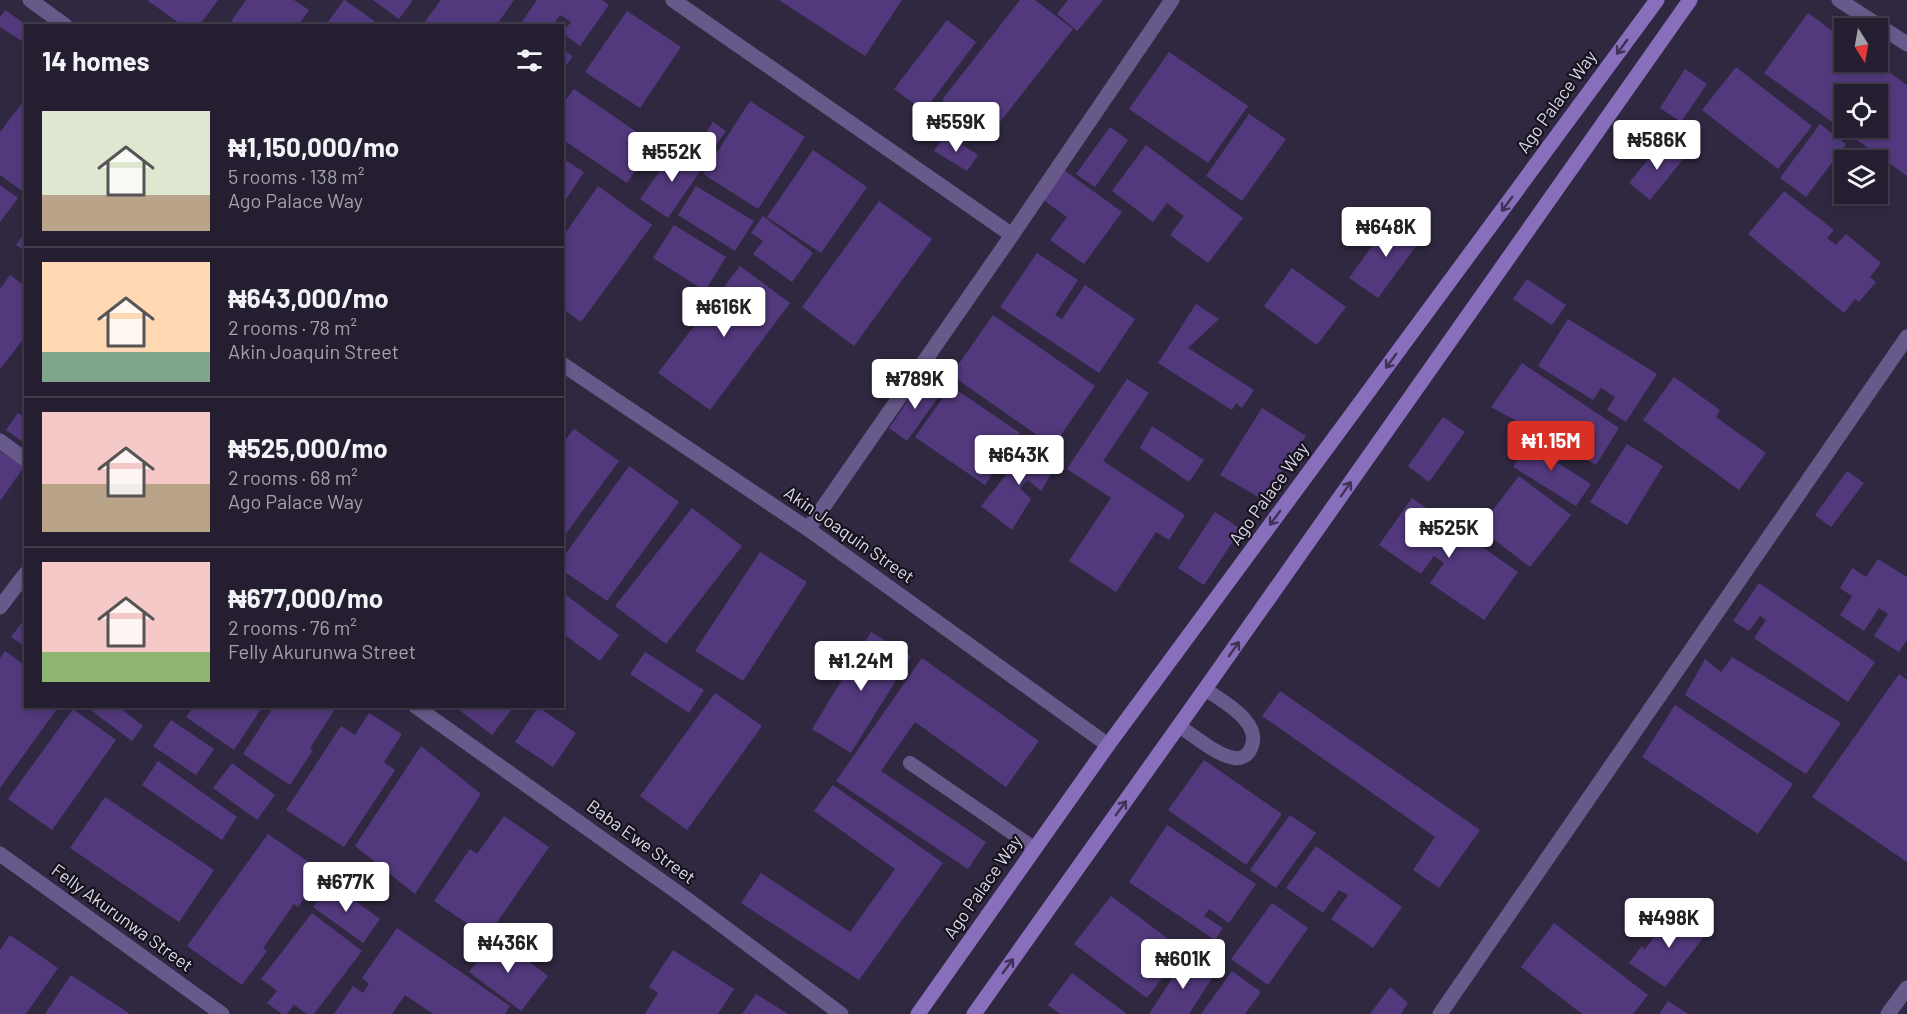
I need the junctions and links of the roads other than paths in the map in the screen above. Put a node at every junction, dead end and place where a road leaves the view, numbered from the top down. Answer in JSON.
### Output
{"nodes":[{"id":1,"x":30,"y":0,"type":"edge"},
{"id":2,"x":672,"y":0,"type":"edge"},
{"id":3,"x":1172,"y":0,"type":"edge"},
{"id":4,"x":1657,"y":0,"type":"edge"},
{"id":5,"x":1690,"y":0,"type":"edge"},
{"id":6,"x":1839,"y":0,"type":"edge"},
{"id":7,"x":695,"y":6,"type":"edge"},
{"id":8,"x":63,"y":24,"type":"edge"},
{"id":9,"x":1907,"y":44,"type":"edge"},
{"id":10,"x":1012,"y":235,"type":"junction"},
{"id":11,"x":1907,"y":337,"type":"edge"},
{"id":12,"x":564,"y":365,"type":"edge"},
{"id":13,"x":0,"y":441,"type":"edge"},
{"id":14,"x":24,"y":459,"type":"edge"},
{"id":15,"x":808,"y":529,"type":"junction"},
{"id":16,"x":24,"y":576,"type":"edge"},
{"id":17,"x":0,"y":607,"type":"edge"},
{"id":18,"x":1205,"y":689,"type":"junction"},
{"id":19,"x":418,"y":708,"type":"edge"},
{"id":20,"x":1179,"y":726,"type":"junction"},
{"id":21,"x":1108,"y":745,"type":"junction"},
{"id":22,"x":910,"y":763,"type":"dead end"},
{"id":23,"x":1034,"y":848,"type":"junction"},
{"id":24,"x":0,"y":854,"type":"edge"},
{"id":25,"x":1904,"y":998,"type":"edge"},
{"id":26,"x":222,"y":1014,"type":"edge"},
{"id":27,"x":841,"y":1014,"type":"edge"},
{"id":28,"x":918,"y":1014,"type":"edge"},
{"id":29,"x":974,"y":1014,"type":"edge"},
{"id":30,"x":1440,"y":1014,"type":"edge"},
{"id":31,"x":1888,"y":1014,"type":"edge"}],
"edges":[{"from":1,"to":8,"type":"street"},
{"from":2,"to":7,"type":"street"},
{"from":3,"to":10,"type":"street"},
{"from":4,"to":21,"type":"main road","name":"Ago Palace Way","one_way":true},
{"from":18,"to":5,"type":"main road","one_way":true},
{"from":6,"to":9,"type":"street"},
{"from":7,"to":10,"type":"street"},
{"from":10,"to":15,"type":"street"},
{"from":11,"to":30,"type":"street"},
{"from":12,"to":15,"type":"street","name":"Akin Joaquin Street"},
{"from":13,"to":14,"type":"street"},
{"from":15,"to":21,"type":"street","name":"Akin Joaquin Street"},
{"from":16,"to":17,"type":"street"},
{"from":18,"to":20,"type":"main road"},
{"from":18,"to":20,"type":"lane"},
{"from":19,"to":27,"type":"street","name":"Baba Ewe Street"},
{"from":29,"to":20,"type":"main road","one_way":true},
{"from":21,"to":23,"type":"main road","name":"Ago Palace Way"},
{"from":22,"to":23,"type":"lane"},
{"from":23,"to":28,"type":"main road","name":"Ago Palace Way"},
{"from":24,"to":26,"type":"street","name":"Felly Akurunwa Street"},
{"from":25,"to":31,"type":"street"}]}
